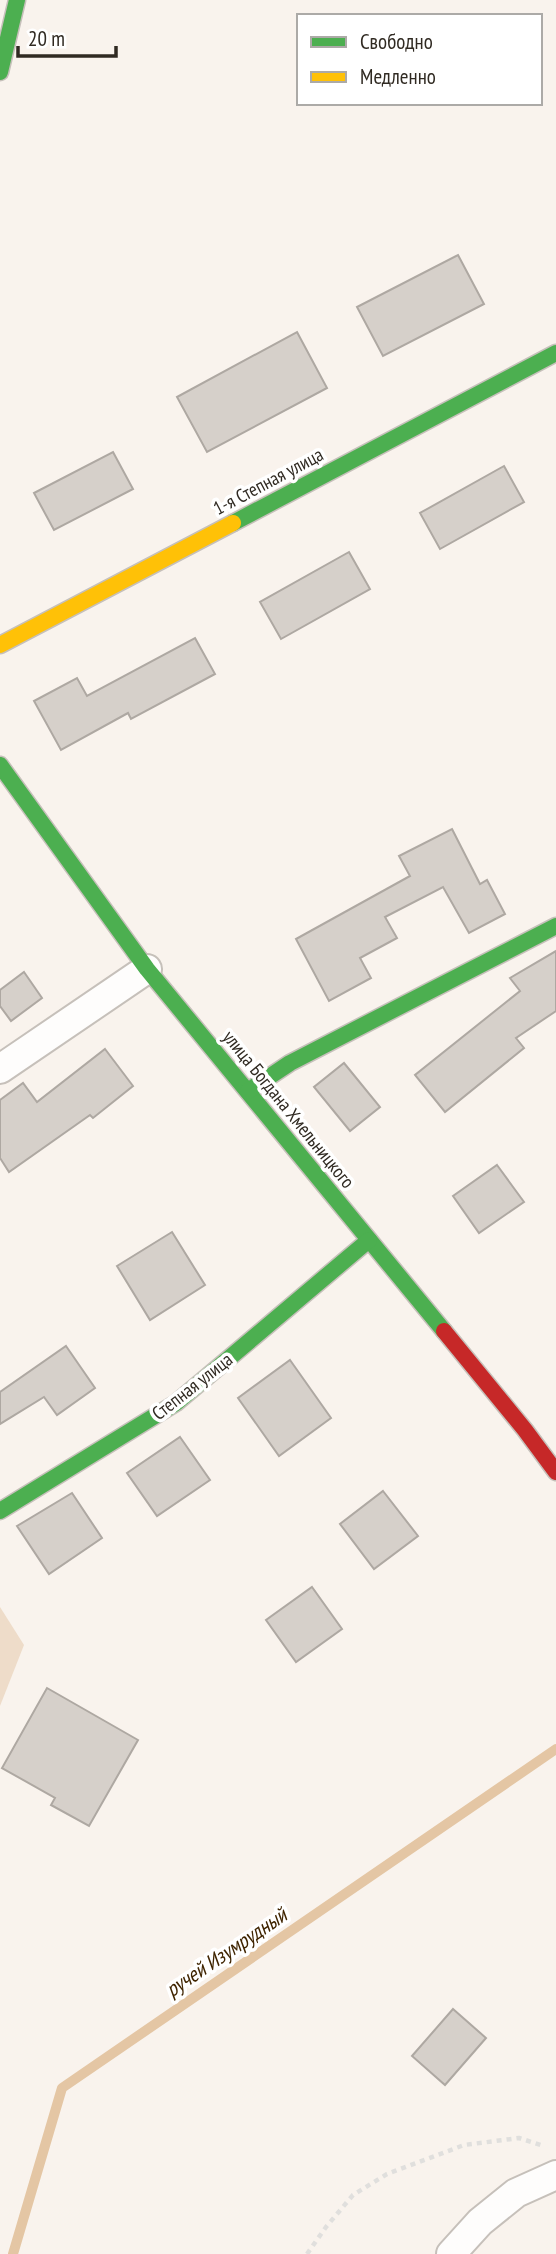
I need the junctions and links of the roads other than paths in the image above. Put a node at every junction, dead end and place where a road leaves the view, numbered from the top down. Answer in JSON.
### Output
{"nodes":[{"id":1,"x":18,"y":0,"type":"edge"},
{"id":2,"x":0,"y":72,"type":"edge"},
{"id":3,"x":556,"y":353,"type":"edge"},
{"id":4,"x":0,"y":645,"type":"edge"},
{"id":5,"x":0,"y":765,"type":"edge"},
{"id":6,"x":556,"y":926,"type":"edge"},
{"id":7,"x":147,"y":969,"type":"junction"},
{"id":8,"x":0,"y":1069,"type":"edge"},
{"id":9,"x":248,"y":1091,"type":"junction"},
{"id":10,"x":369,"y":1240,"type":"junction"},
{"id":11,"x":556,"y":1472,"type":"edge"},
{"id":12,"x":0,"y":1511,"type":"edge"},
{"id":13,"x":556,"y":2175,"type":"edge"},
{"id":14,"x":451,"y":2254,"type":"edge"}],
"edges":[{"from":1,"to":2,"type":"street"},
{"from":3,"to":4,"type":"street","name":"1-я Степная улица"},
{"from":5,"to":7,"type":"street","name":"улица Богдана Хмельницкого"},
{"from":6,"to":9,"type":"street"},
{"from":7,"to":8,"type":"street"},
{"from":7,"to":9,"type":"street","name":"улица Богдана Хмельницкого"},
{"from":9,"to":10,"type":"street","name":"улица Богдана Хмельницкого"},
{"from":10,"to":11,"type":"street","name":"улица Богдана Хмельницкого"},
{"from":10,"to":12,"type":"street","name":"Степная улица"},
{"from":13,"to":14,"type":"street"}]}
